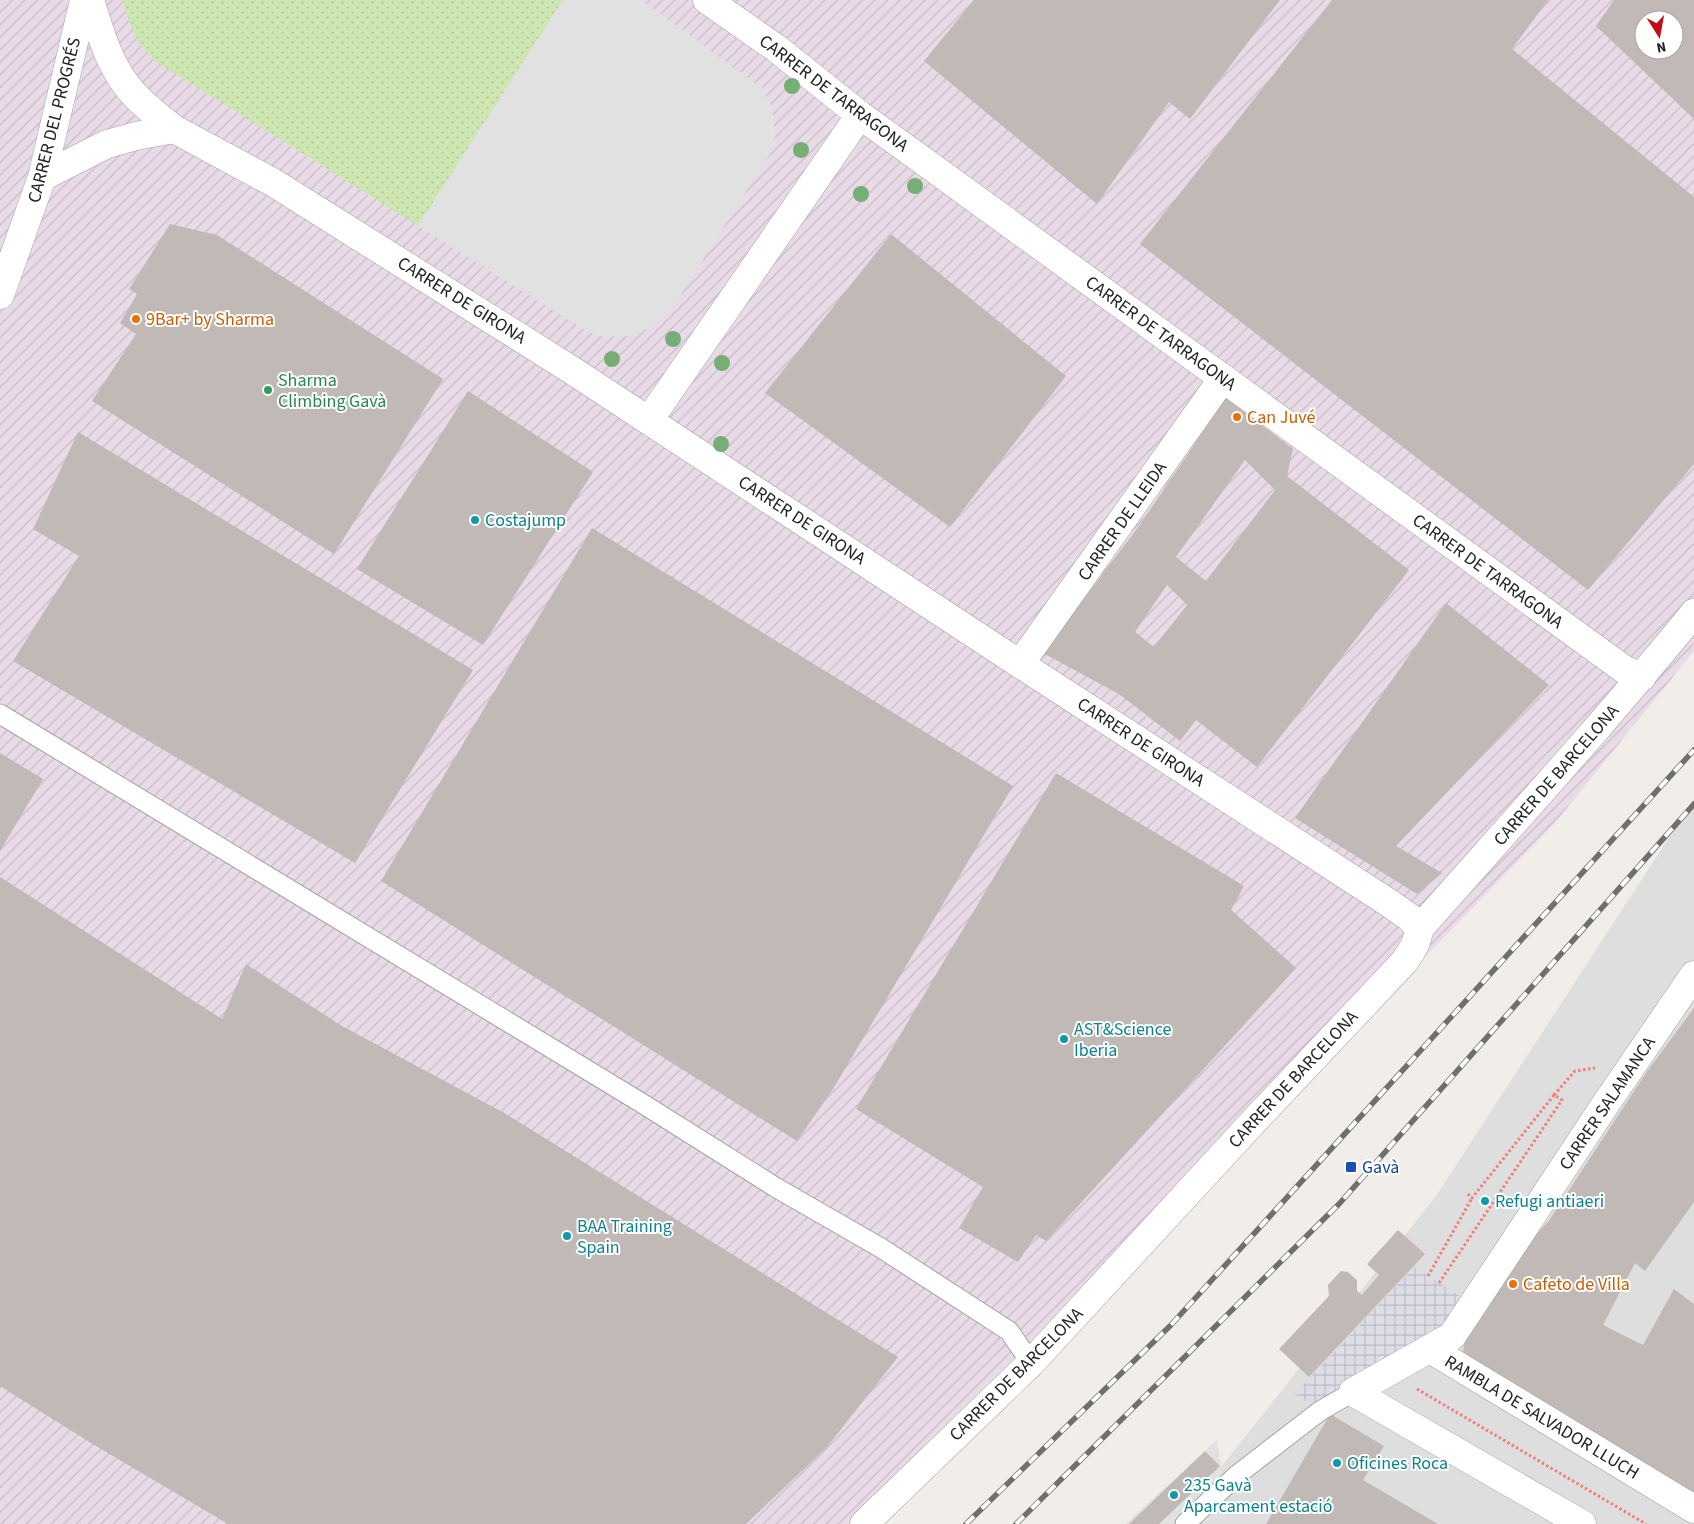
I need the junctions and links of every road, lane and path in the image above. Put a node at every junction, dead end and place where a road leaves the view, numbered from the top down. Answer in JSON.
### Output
{"nodes":[{"id":1,"x":84,"y":0,"type":"edge"},
{"id":2,"x":90,"y":0,"type":"edge"},
{"id":3,"x":707,"y":0,"type":"edge"},
{"id":4,"x":860,"y":115,"type":"junction"},
{"id":5,"x":174,"y":130,"type":"junction"},
{"id":6,"x":42,"y":177,"type":"junction"},
{"id":7,"x":0,"y":295,"type":"edge"},
{"id":8,"x":1223,"y":378,"type":"junction"},
{"id":9,"x":648,"y":420,"type":"junction"},
{"id":10,"x":1694,"y":613,"type":"edge"},
{"id":11,"x":1020,"y":664,"type":"junction"},
{"id":12,"x":1642,"y":677,"type":"junction"},
{"id":13,"x":0,"y":714,"type":"edge"},
{"id":14,"x":1420,"y":928,"type":"junction"},
{"id":15,"x":1694,"y":975,"type":"edge"},
{"id":16,"x":1597,"y":1068,"type":"dead end"},
{"id":17,"x":1554,"y":1095,"type":"junction"},
{"id":18,"x":1466,"y":1192,"type":"dead end"},
{"id":19,"x":1472,"y":1198,"type":"junction"},
{"id":20,"x":1428,"y":1276,"type":"dead end"},
{"id":21,"x":1439,"y":1283,"type":"dead end"},
{"id":22,"x":1430,"y":1349,"type":"junction"},
{"id":23,"x":1031,"y":1363,"type":"junction"},
{"id":24,"x":1388,"y":1372,"type":"junction"},
{"id":25,"x":1354,"y":1392,"type":"junction"},
{"id":26,"x":1694,"y":1509,"type":"edge"},
{"id":27,"x":864,"y":1524,"type":"edge"},
{"id":28,"x":1185,"y":1524,"type":"edge"},
{"id":29,"x":1582,"y":1524,"type":"edge"},
{"id":30,"x":1646,"y":1524,"type":"edge"}],
"edges":[{"from":1,"to":6,"type":"street","name":"CARRER DEL PROGRÉS"},
{"from":2,"to":5,"type":"street","name":"CARRER DE GIRONA"},
{"from":3,"to":4,"type":"street","name":"CARRER DE TARRAGONA"},
{"from":4,"to":8,"type":"street","name":"CARRER DE TARRAGONA"},
{"from":4,"to":9,"type":"street"},
{"from":5,"to":6,"type":"street"},
{"from":5,"to":9,"type":"street","name":"CARRER DE GIRONA"},
{"from":6,"to":7,"type":"street","name":"CARRER DEL PROGRÉS"},
{"from":8,"to":11,"type":"street","name":"CARRER DE LLEIDA"},
{"from":8,"to":12,"type":"street","name":"CARRER DE TARRAGONA"},
{"from":9,"to":11,"type":"street","name":"CARRER DE GIRONA"},
{"from":10,"to":12,"type":"street","name":"CARRER DE BARCELONA"},
{"from":11,"to":14,"type":"street","name":"CARRER DE GIRONA"},
{"from":12,"to":14,"type":"street","name":"CARRER DE BARCELONA"},
{"from":13,"to":23,"type":"lane"},
{"from":14,"to":23,"type":"street","name":"CARRER DE BARCELONA"},
{"from":15,"to":22,"type":"street","name":"CARRER SALAMANCA"},
{"from":16,"to":17,"type":"path"},
{"from":17,"to":19,"type":"path"},
{"from":17,"to":21,"type":"path"},
{"from":18,"to":19,"type":"path"},
{"from":19,"to":20,"type":"path"},
{"from":22,"to":24,"type":"street","name":"RAMBLA DE SALVADOR LLUCH"},
{"from":22,"to":26,"type":"street","name":"RAMBLA DE SALVADOR LLUCH"},
{"from":23,"to":27,"type":"street","name":"CARRER DE BARCELONA"},
{"from":24,"to":25,"type":"street","name":"RAMBLA DE SALVADOR LLUCH"},
{"from":24,"to":30,"type":"path"},
{"from":25,"to":28,"type":"lane"},
{"from":25,"to":29,"type":"street"}]}
